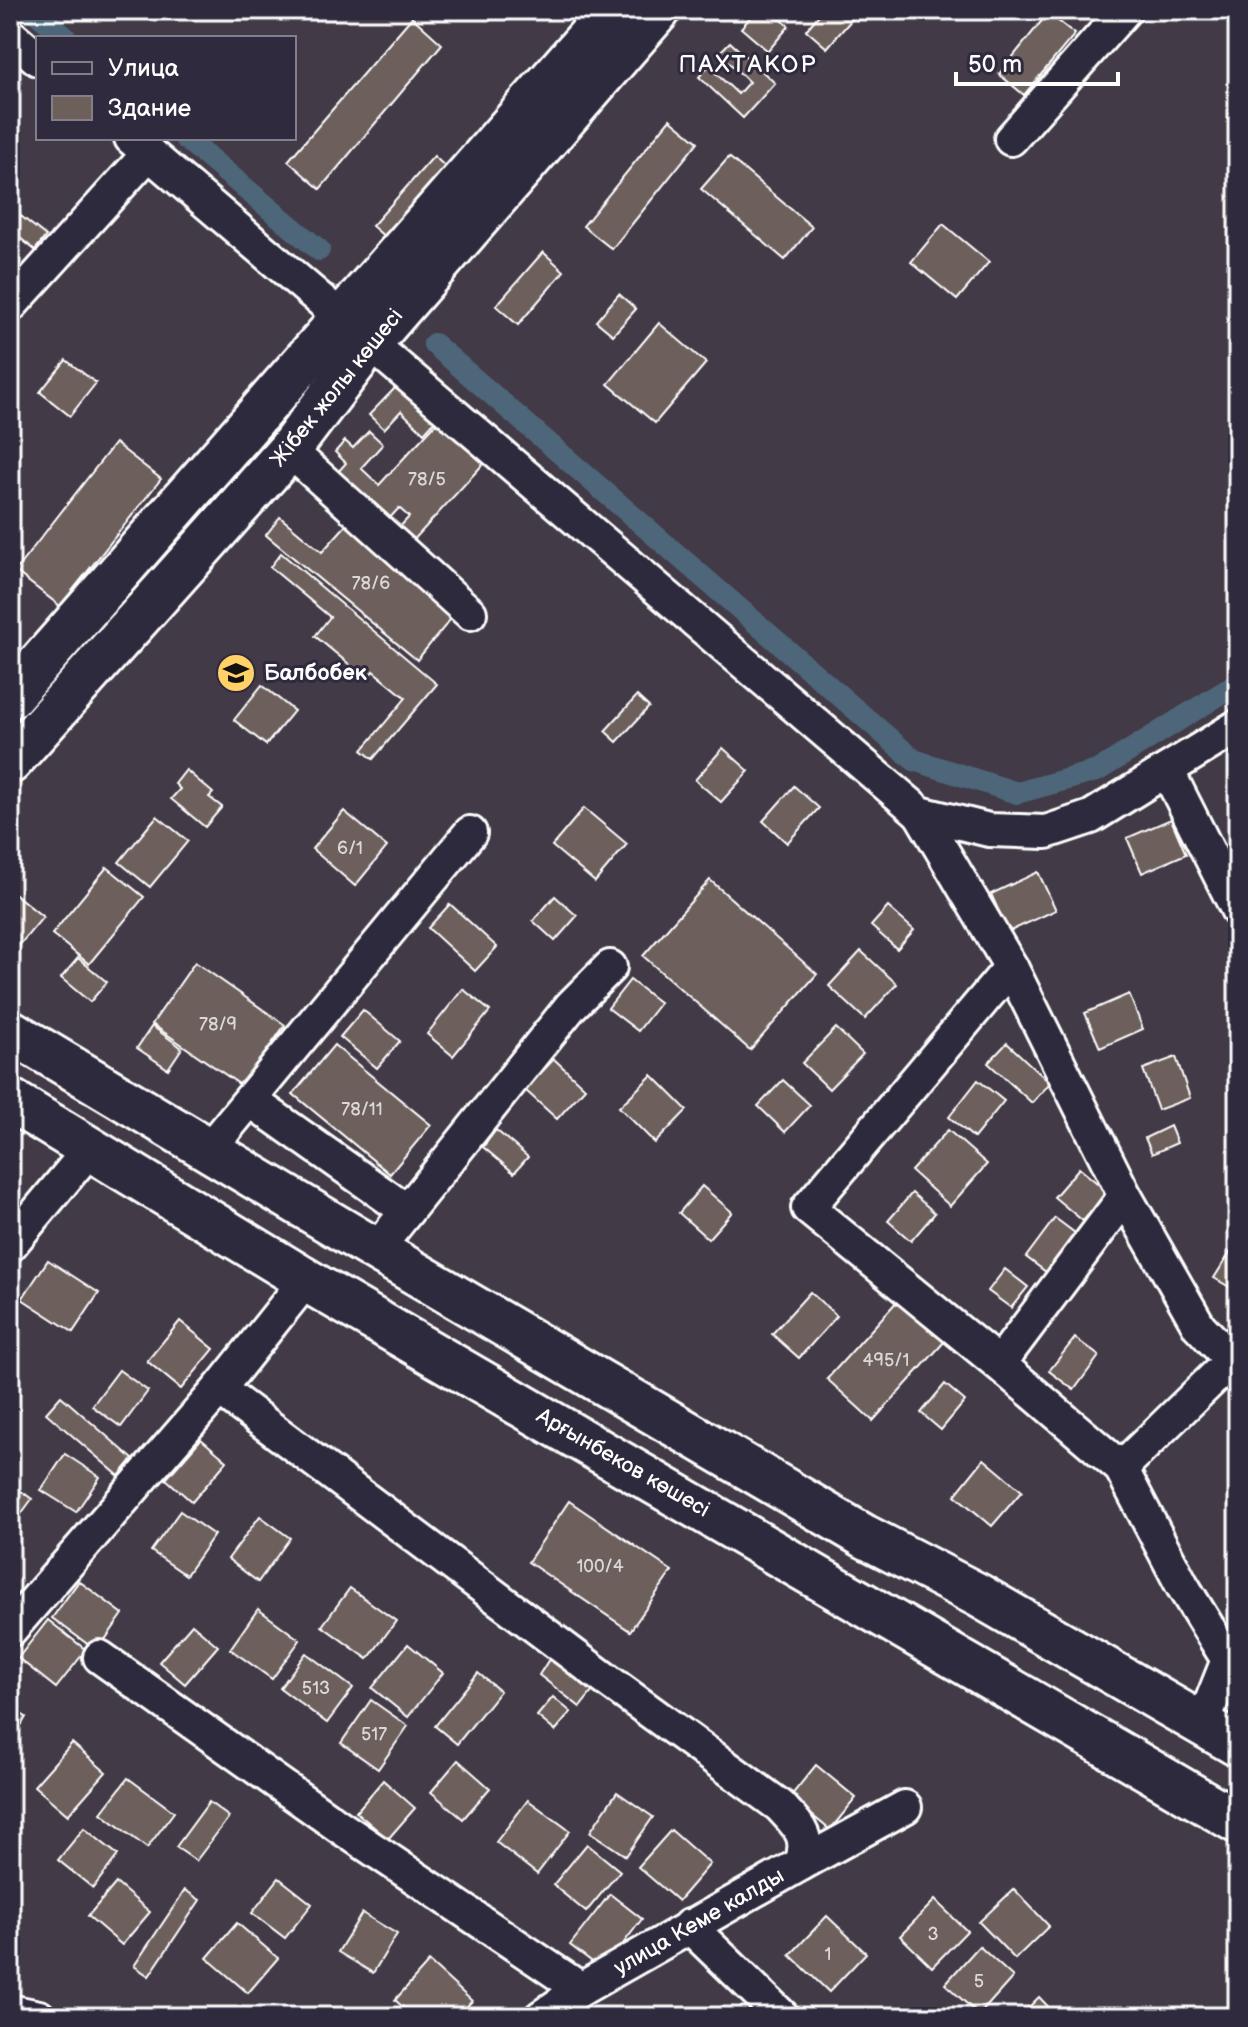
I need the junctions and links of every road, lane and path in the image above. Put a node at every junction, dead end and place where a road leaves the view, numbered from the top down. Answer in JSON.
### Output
{"nodes":[{"id":1,"x":612,"y":10,"type":"edge"},
{"id":2,"x":659,"y":10,"type":"edge"},
{"id":3,"x":1125,"y":10,"type":"edge"},
{"id":4,"x":10,"y":35,"type":"edge"},
{"id":5,"x":36,"y":57,"type":"edge"},
{"id":6,"x":1011,"y":139,"type":"dead end"},
{"id":7,"x":140,"y":146,"type":"edge"},
{"id":8,"x":10,"y":306,"type":"edge"},
{"id":9,"x":356,"y":330,"type":"junction"},
{"id":10,"x":289,"y":450,"type":"junction"},
{"id":11,"x":470,"y":613,"type":"dead end"},
{"id":12,"x":10,"y":697,"type":"edge"},
{"id":13,"x":1238,"y":726,"type":"edge"},
{"id":14,"x":10,"y":762,"type":"edge"},
{"id":15,"x":1167,"y":770,"type":"junction"},
{"id":16,"x":920,"y":813,"type":"junction"},
{"id":17,"x":470,"y":833,"type":"dead end"},
{"id":18,"x":1238,"y":911,"type":"edge"},
{"id":19,"x":610,"y":967,"type":"dead end"},
{"id":20,"x":1011,"y":967,"type":"junction"},
{"id":21,"x":10,"y":1031,"type":"edge"},
{"id":22,"x":10,"y":1100,"type":"edge"},
{"id":23,"x":250,"y":1100,"type":"junction"},
{"id":24,"x":209,"y":1149,"type":"junction"},
{"id":25,"x":89,"y":1150,"type":"junction"},
{"id":26,"x":1125,"y":1196,"type":"junction"},
{"id":27,"x":407,"y":1211,"type":"junction"},
{"id":28,"x":10,"y":1245,"type":"edge"},
{"id":29,"x":376,"y":1250,"type":"junction"},
{"id":30,"x":306,"y":1280,"type":"junction"},
{"id":31,"x":999,"y":1364,"type":"junction"},
{"id":32,"x":1234,"y":1364,"type":"edge"},
{"id":33,"x":219,"y":1389,"type":"junction"},
{"id":34,"x":1121,"y":1468,"type":"junction"},
{"id":35,"x":864,"y":1536,"type":"junction"},
{"id":36,"x":832,"y":1584,"type":"junction"},
{"id":37,"x":10,"y":1630,"type":"edge"},
{"id":38,"x":100,"y":1657,"type":"dead end"},
{"id":39,"x":1202,"y":1725,"type":"junction"},
{"id":40,"x":1238,"y":1745,"type":"edge"},
{"id":41,"x":905,"y":1807,"type":"dead end"},
{"id":42,"x":1238,"y":1822,"type":"edge"},
{"id":43,"x":801,"y":1864,"type":"junction"},
{"id":44,"x":689,"y":1926,"type":"junction"},
{"id":45,"x":581,"y":1989,"type":"junction"},
{"id":46,"x":10,"y":2011,"type":"edge"},
{"id":47,"x":39,"y":2017,"type":"edge"},
{"id":48,"x":541,"y":2017,"type":"edge"},
{"id":49,"x":783,"y":2017,"type":"edge"}],
"edges":[{"from":1,"to":9,"type":"main road","name":"Жібек жолы көшесі"},
{"from":2,"to":9,"type":"main road","name":"Жібек жолы көшесі"},
{"from":3,"to":6,"type":"street"},
{"from":4,"to":5,"type":"street"},
{"from":7,"to":8,"type":"street"},
{"from":7,"to":9,"type":"street"},
{"from":9,"to":10,"type":"main road","name":"Жібек жолы көшесі"},
{"from":9,"to":12,"type":"main road","name":"Жібек жолы көшесі"},
{"from":9,"to":16,"type":"street"},
{"from":10,"to":11,"type":"street"},
{"from":10,"to":14,"type":"main road","name":"Жібек жолы көшесі"},
{"from":13,"to":15,"type":"street"},
{"from":15,"to":16,"type":"street"},
{"from":15,"to":18,"type":"street"},
{"from":16,"to":20,"type":"street"},
{"from":17,"to":23,"type":"street"},
{"from":19,"to":27,"type":"street"},
{"from":20,"to":26,"type":"street"},
{"from":20,"to":31,"type":"street"},
{"from":21,"to":24,"type":"main road"},
{"from":22,"to":25,"type":"main road","name":"Арғынбеков көшесі"},
{"from":23,"to":24,"type":"street"},
{"from":23,"to":27,"type":"street"},
{"from":24,"to":29,"type":"main road"},
{"from":25,"to":28,"type":"street"},
{"from":25,"to":30,"type":"main road","name":"Арғынбеков көшесі"},
{"from":26,"to":31,"type":"street"},
{"from":26,"to":32,"type":"street"},
{"from":27,"to":29,"type":"street"},
{"from":29,"to":35,"type":"main road"},
{"from":30,"to":33,"type":"street"},
{"from":30,"to":36,"type":"main road","name":"Арғынбеков көшесі"},
{"from":31,"to":34,"type":"street"},
{"from":32,"to":34,"type":"street"},
{"from":33,"to":37,"type":"street"},
{"from":33,"to":43,"type":"street","name":"улица Кеме калды"},
{"from":34,"to":39,"type":"street"},
{"from":35,"to":36,"type":"main road"},
{"from":35,"to":39,"type":"main road"},
{"from":36,"to":42,"type":"main road","name":"Арғынбеков көшесі"},
{"from":38,"to":45,"type":"street"},
{"from":39,"to":40,"type":"main road"},
{"from":41,"to":43,"type":"street"},
{"from":43,"to":44,"type":"street","name":"улица Кеме калды"},
{"from":44,"to":45,"type":"street","name":"улица Кеме калды"},
{"from":44,"to":49,"type":"street"},
{"from":45,"to":48,"type":"street","name":"улица Кеме калды"},
{"from":46,"to":47,"type":"street"}]}
